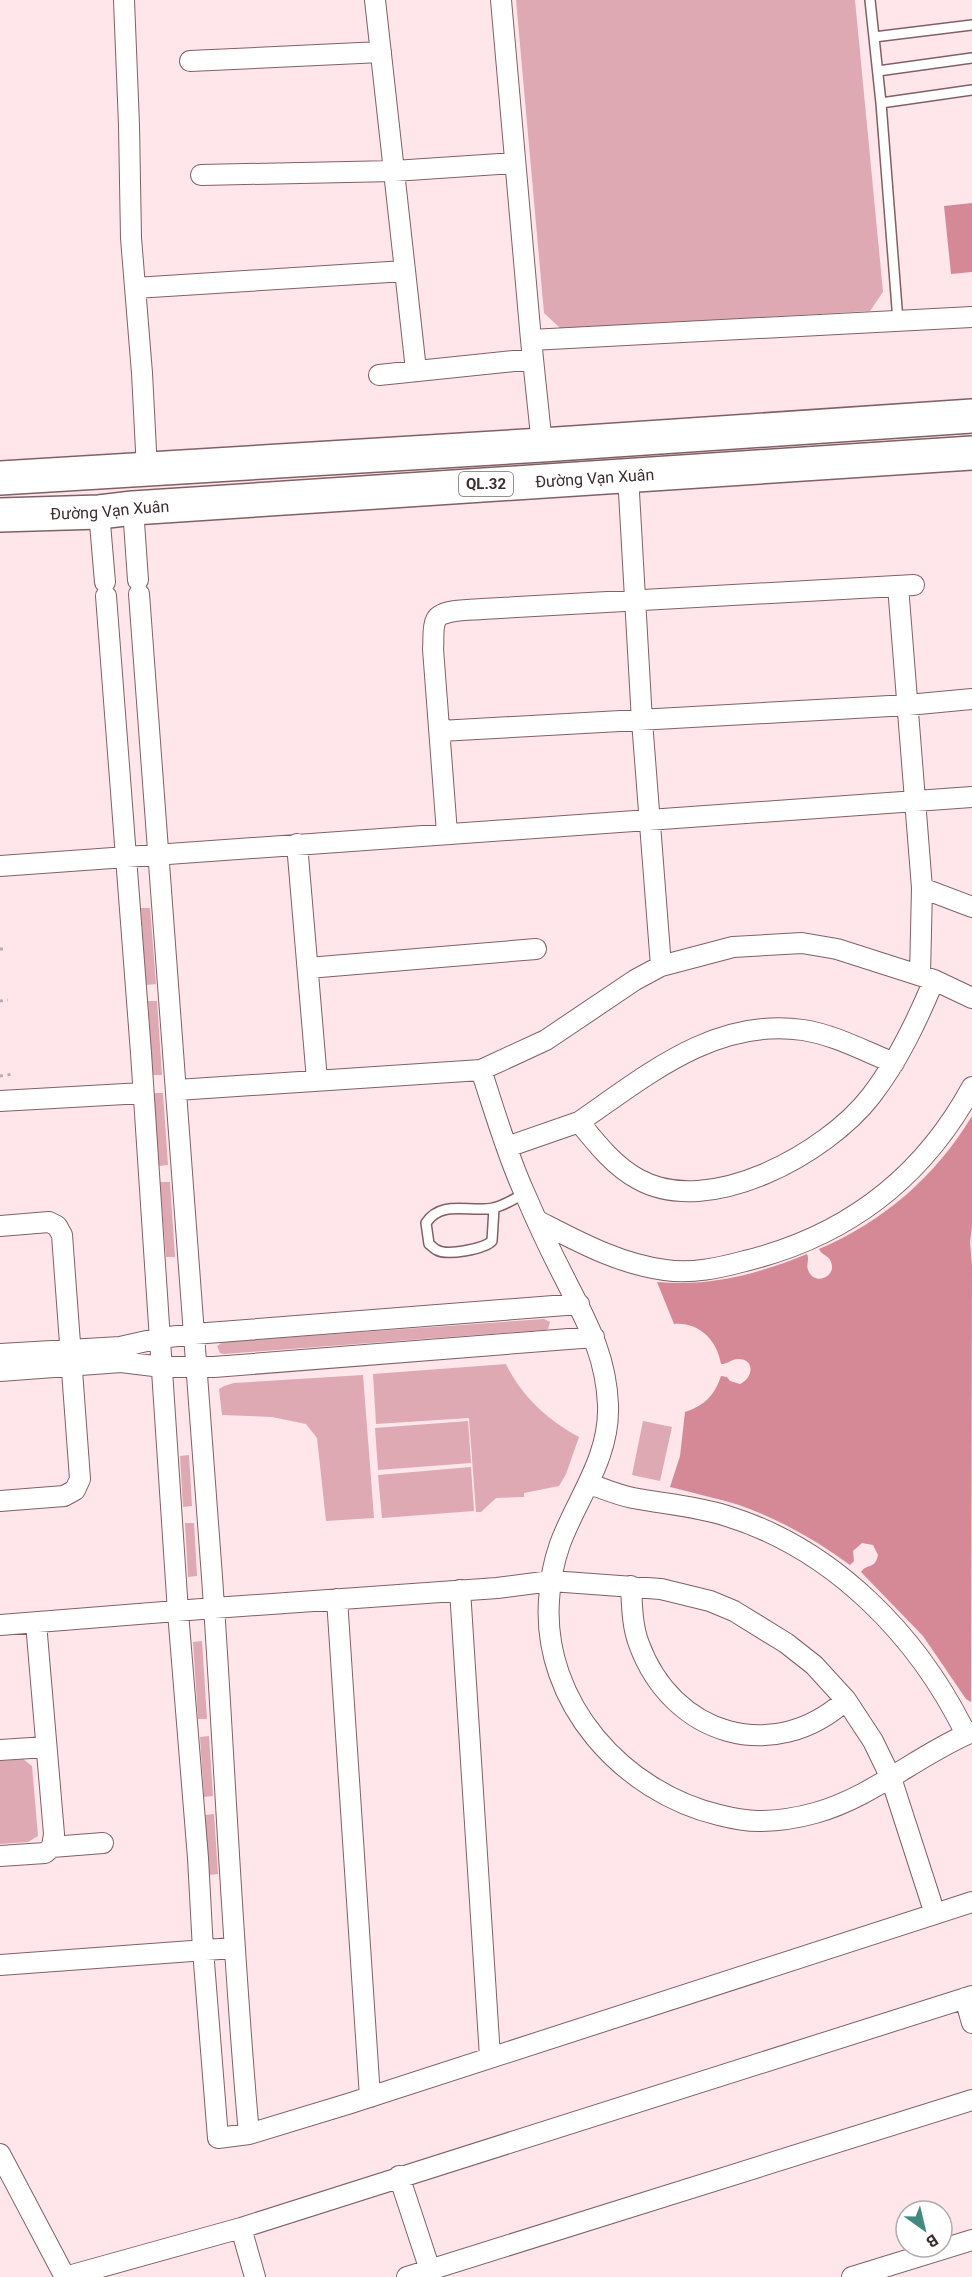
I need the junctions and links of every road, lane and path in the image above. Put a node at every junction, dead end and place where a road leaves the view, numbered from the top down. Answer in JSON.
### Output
{"nodes":[{"id":1,"x":123,"y":0,"type":"edge"},
{"id":2,"x":375,"y":0,"type":"edge"},
{"id":3,"x":501,"y":0,"type":"edge"},
{"id":4,"x":870,"y":0,"type":"edge"},
{"id":5,"x":972,"y":24,"type":"edge"},
{"id":6,"x":874,"y":37,"type":"junction"},
{"id":7,"x":381,"y":52,"type":"junction"},
{"id":8,"x":972,"y":58,"type":"edge"},
{"id":9,"x":190,"y":61,"type":"dead end"},
{"id":10,"x":878,"y":71,"type":"junction"},
{"id":11,"x":972,"y":90,"type":"edge"},
{"id":12,"x":881,"y":103,"type":"junction"},
{"id":13,"x":515,"y":163,"type":"junction"},
{"id":14,"x":394,"y":171,"type":"junction"},
{"id":15,"x":201,"y":175,"type":"dead end"},
{"id":16,"x":405,"y":271,"type":"junction"},
{"id":17,"x":135,"y":288,"type":"junction"},
{"id":18,"x":972,"y":317,"type":"edge"},
{"id":19,"x":898,"y":321,"type":"junction"},
{"id":20,"x":532,"y":349,"type":"junction"},
{"id":21,"x":416,"y":370,"type":"junction"},
{"id":22,"x":379,"y":375,"type":"dead end"},
{"id":23,"x":972,"y":416,"type":"edge"},
{"id":24,"x":863,"y":423,"type":"junction"},
{"id":25,"x":542,"y":445,"type":"junction"},
{"id":26,"x":972,"y":453,"type":"edge"},
{"id":27,"x":867,"y":461,"type":"junction"},
{"id":28,"x":147,"y":470,"type":"junction"},
{"id":29,"x":628,"y":475,"type":"junction"},
{"id":30,"x":0,"y":478,"type":"edge"},
{"id":31,"x":133,"y":508,"type":"junction"},
{"id":32,"x":99,"y":512,"type":"junction"},
{"id":33,"x":0,"y":515,"type":"edge"},
{"id":34,"x":635,"y":601,"type":"junction"},
{"id":35,"x":972,"y":699,"type":"edge"},
{"id":36,"x":908,"y":705,"type":"junction"},
{"id":37,"x":642,"y":721,"type":"junction"},
{"id":38,"x":440,"y":731,"type":"junction"},
{"id":39,"x":972,"y":797,"type":"edge"},
{"id":40,"x":915,"y":801,"type":"junction"},
{"id":41,"x":649,"y":819,"type":"junction"},
{"id":42,"x":447,"y":833,"type":"junction"},
{"id":43,"x":297,"y":844,"type":"junction"},
{"id":44,"x":157,"y":854,"type":"junction"},
{"id":45,"x":126,"y":856,"type":"junction"},
{"id":46,"x":0,"y":866,"type":"edge"},
{"id":47,"x":922,"y":888,"type":"junction"},
{"id":48,"x":972,"y":907,"type":"edge"},
{"id":49,"x":536,"y":949,"type":"dead end"},
{"id":50,"x":661,"y":966,"type":"junction"},
{"id":51,"x":308,"y":968,"type":"junction"},
{"id":52,"x":927,"y":978,"type":"junction"},
{"id":53,"x":972,"y":998,"type":"edge"},
{"id":54,"x":8,"y":1000,"type":"dead end"},
{"id":55,"x":0,"y":1001,"type":"edge"},
{"id":56,"x":894,"y":1063,"type":"junction"},
{"id":57,"x":481,"y":1070,"type":"junction"},
{"id":58,"x":13,"y":1074,"type":"dead end"},
{"id":59,"x":0,"y":1076,"type":"edge"},
{"id":60,"x":317,"y":1080,"type":"junction"},
{"id":61,"x":972,"y":1087,"type":"edge"},
{"id":62,"x":177,"y":1090,"type":"junction"},
{"id":63,"x":143,"y":1093,"type":"junction"},
{"id":64,"x":0,"y":1101,"type":"edge"},
{"id":65,"x":579,"y":1122,"type":"junction"},
{"id":66,"x":507,"y":1148,"type":"junction"},
{"id":67,"x":524,"y":1194,"type":"junction"},
{"id":68,"x":494,"y":1208,"type":"junction"},
{"id":69,"x":538,"y":1221,"type":"junction"},
{"id":70,"x":0,"y":1226,"type":"edge"},
{"id":71,"x":579,"y":1304,"type":"junction"},
{"id":72,"x":195,"y":1334,"type":"junction"},
{"id":73,"x":594,"y":1337,"type":"junction"},
{"id":74,"x":160,"y":1338,"type":"junction"},
{"id":75,"x":0,"y":1354,"type":"edge"},
{"id":76,"x":71,"y":1358,"type":"junction"},
{"id":77,"x":162,"y":1367,"type":"junction"},
{"id":78,"x":197,"y":1368,"type":"junction"},
{"id":79,"x":0,"y":1371,"type":"edge"},
{"id":80,"x":590,"y":1484,"type":"junction"},
{"id":81,"x":0,"y":1501,"type":"edge"},
{"id":82,"x":552,"y":1581,"type":"junction"},
{"id":83,"x":631,"y":1586,"type":"junction"},
{"id":84,"x":460,"y":1590,"type":"junction"},
{"id":85,"x":337,"y":1599,"type":"junction"},
{"id":86,"x":214,"y":1608,"type":"junction"},
{"id":87,"x":178,"y":1612,"type":"junction"},
{"id":88,"x":36,"y":1623,"type":"junction"},
{"id":89,"x":0,"y":1625,"type":"edge"},
{"id":90,"x":846,"y":1700,"type":"junction"},
{"id":91,"x":969,"y":1733,"type":"edge"},
{"id":92,"x":46,"y":1747,"type":"junction"},
{"id":93,"x":0,"y":1750,"type":"edge"},
{"id":94,"x":891,"y":1778,"type":"junction"},
{"id":95,"x":103,"y":1843,"type":"dead end"},
{"id":96,"x":52,"y":1847,"type":"junction"},
{"id":97,"x":0,"y":1856,"type":"edge"},
{"id":98,"x":972,"y":1902,"type":"edge"},
{"id":99,"x":935,"y":1914,"type":"junction"},
{"id":100,"x":233,"y":1948,"type":"junction"},
{"id":101,"x":203,"y":1950,"type":"junction"},
{"id":102,"x":0,"y":1965,"type":"edge"},
{"id":103,"x":969,"y":1997,"type":"edge"},
{"id":104,"x":972,"y":2023,"type":"edge"},
{"id":105,"x":490,"y":2057,"type":"junction"},
{"id":106,"x":370,"y":2097,"type":"junction"},
{"id":107,"x":972,"y":2100,"type":"edge"},
{"id":108,"x":249,"y":2134,"type":"junction"},
{"id":109,"x":0,"y":2154,"type":"edge"},
{"id":110,"x":399,"y":2176,"type":"junction"},
{"id":111,"x":241,"y":2228,"type":"junction"},
{"id":112,"x":972,"y":2240,"type":"edge"},
{"id":113,"x":114,"y":2270,"type":"edge"},
{"id":114,"x":430,"y":2270,"type":"junction"},
{"id":115,"x":65,"y":2277,"type":"edge"},
{"id":116,"x":255,"y":2277,"type":"edge"},
{"id":117,"x":406,"y":2277,"type":"edge"},
{"id":118,"x":852,"y":2277,"type":"edge"}],
"edges":[{"from":1,"to":17,"type":"street"},
{"from":2,"to":7,"type":"street"},
{"from":3,"to":13,"type":"street"},
{"from":4,"to":6,"type":"lane"},
{"from":5,"to":6,"type":"lane"},
{"from":6,"to":10,"type":"lane"},
{"from":7,"to":9,"type":"street"},
{"from":7,"to":14,"type":"street"},
{"from":8,"to":10,"type":"lane"},
{"from":10,"to":12,"type":"lane"},
{"from":11,"to":12,"type":"lane"},
{"from":12,"to":19,"type":"lane"},
{"from":13,"to":14,"type":"street"},
{"from":13,"to":20,"type":"street"},
{"from":14,"to":15,"type":"street"},
{"from":14,"to":16,"type":"street"},
{"from":16,"to":17,"type":"street"},
{"from":16,"to":21,"type":"street"},
{"from":17,"to":28,"type":"street"},
{"from":18,"to":19,"type":"street"},
{"from":19,"to":20,"type":"street"},
{"from":20,"to":21,"type":"street"},
{"from":20,"to":25,"type":"street"},
{"from":21,"to":22,"type":"street"},
{"from":23,"to":24,"type":"highway","name":"Đường Vạn Xuân","number":"QL.32"},
{"from":24,"to":25,"type":"highway","name":"Đường Vạn Xuân","number":"QL.32"},
{"from":24,"to":27,"type":"highway"},
{"from":25,"to":28,"type":"highway","name":"Đường Vạn Xuân","number":"QL.32"},
{"from":26,"to":27,"type":"highway","name":"Đường Vạn Xuân","number":"QL.32"},
{"from":27,"to":29,"type":"highway","name":"Đường Vạn Xuân","number":"QL.32"},
{"from":28,"to":30,"type":"highway","name":"Đường Vạn Xuân","number":"QL.32"},
{"from":29,"to":31,"type":"highway","name":"Đường Vạn Xuân","number":"QL.32"},
{"from":29,"to":34,"type":"street"},
{"from":31,"to":32,"type":"highway","name":"Đường Vạn Xuân","number":"QL.32"},
{"from":31,"to":44,"type":"street"},
{"from":32,"to":33,"type":"highway","name":"Đường Vạn Xuân","number":"QL.32"},
{"from":32,"to":45,"type":"street"},
{"from":34,"to":36,"type":"street"},
{"from":34,"to":37,"type":"street"},
{"from":34,"to":38,"type":"street"},
{"from":35,"to":36,"type":"street"},
{"from":36,"to":37,"type":"street"},
{"from":36,"to":40,"type":"street"},
{"from":37,"to":38,"type":"street"},
{"from":37,"to":41,"type":"street"},
{"from":38,"to":42,"type":"street"},
{"from":39,"to":40,"type":"street"},
{"from":40,"to":41,"type":"street"},
{"from":40,"to":47,"type":"street"},
{"from":41,"to":42,"type":"street"},
{"from":41,"to":50,"type":"street"},
{"from":42,"to":43,"type":"street"},
{"from":43,"to":44,"type":"street"},
{"from":43,"to":51,"type":"street"},
{"from":44,"to":45,"type":"street"},
{"from":44,"to":62,"type":"street"},
{"from":45,"to":46,"type":"street"},
{"from":45,"to":63,"type":"street"},
{"from":47,"to":48,"type":"street"},
{"from":47,"to":52,"type":"street"},
{"from":49,"to":51,"type":"street"},
{"from":50,"to":52,"type":"street"},
{"from":50,"to":57,"type":"street"},
{"from":51,"to":60,"type":"street"},
{"from":52,"to":53,"type":"street"},
{"from":52,"to":56,"type":"street"},
{"from":54,"to":55,"type":"path"},
{"from":56,"to":65,"type":"street"},
{"from":56,"to":65,"type":"street"},
{"from":57,"to":60,"type":"street"},
{"from":57,"to":66,"type":"street"},
{"from":58,"to":59,"type":"path"},
{"from":60,"to":62,"type":"street"},
{"from":61,"to":69,"type":"street"},
{"from":62,"to":72,"type":"street"},
{"from":63,"to":64,"type":"street"},
{"from":63,"to":74,"type":"street"},
{"from":65,"to":66,"type":"street"},
{"from":66,"to":67,"type":"street"},
{"from":67,"to":68,"type":"lane"},
{"from":67,"to":69,"type":"street"},
{"from":68,"to":68,"type":"lane"},
{"from":69,"to":71,"type":"street"},
{"from":70,"to":76,"type":"street"},
{"from":71,"to":72,"type":"street"},
{"from":71,"to":73,"type":"street"},
{"from":72,"to":74,"type":"street"},
{"from":72,"to":78,"type":"street"},
{"from":73,"to":78,"type":"street"},
{"from":73,"to":80,"type":"street"},
{"from":74,"to":76,"type":"street"},
{"from":74,"to":77,"type":"street"},
{"from":75,"to":76,"type":"street"},
{"from":76,"to":77,"type":"street"},
{"from":76,"to":79,"type":"street"},
{"from":76,"to":81,"type":"street"},
{"from":77,"to":78,"type":"street"},
{"from":77,"to":87,"type":"street"},
{"from":78,"to":86,"type":"street"},
{"from":80,"to":82,"type":"street"},
{"from":80,"to":91,"type":"street"},
{"from":82,"to":83,"type":"street"},
{"from":82,"to":84,"type":"street"},
{"from":82,"to":94,"type":"street"},
{"from":83,"to":90,"type":"street"},
{"from":83,"to":90,"type":"street"},
{"from":84,"to":85,"type":"street"},
{"from":84,"to":105,"type":"street"},
{"from":85,"to":86,"type":"street"},
{"from":85,"to":106,"type":"street"},
{"from":86,"to":87,"type":"street"},
{"from":86,"to":100,"type":"street"},
{"from":87,"to":88,"type":"street"},
{"from":87,"to":101,"type":"street"},
{"from":88,"to":89,"type":"street"},
{"from":88,"to":92,"type":"street"},
{"from":90,"to":94,"type":"street"},
{"from":91,"to":94,"type":"street"},
{"from":92,"to":93,"type":"street"},
{"from":92,"to":96,"type":"street"},
{"from":94,"to":99,"type":"street"},
{"from":95,"to":96,"type":"street"},
{"from":96,"to":97,"type":"street"},
{"from":98,"to":99,"type":"street"},
{"from":99,"to":105,"type":"street"},
{"from":100,"to":101,"type":"street"},
{"from":100,"to":108,"type":"street"},
{"from":101,"to":102,"type":"street"},
{"from":101,"to":108,"type":"street"},
{"from":103,"to":104,"type":"street"},
{"from":103,"to":110,"type":"street"},
{"from":105,"to":106,"type":"street"},
{"from":106,"to":108,"type":"street"},
{"from":107,"to":114,"type":"street"},
{"from":109,"to":115,"type":"street"},
{"from":110,"to":111,"type":"street"},
{"from":110,"to":114,"type":"street"},
{"from":111,"to":113,"type":"street"},
{"from":111,"to":116,"type":"street"},
{"from":112,"to":118,"type":"street"},
{"from":113,"to":115,"type":"street"},
{"from":114,"to":117,"type":"street"}]}
